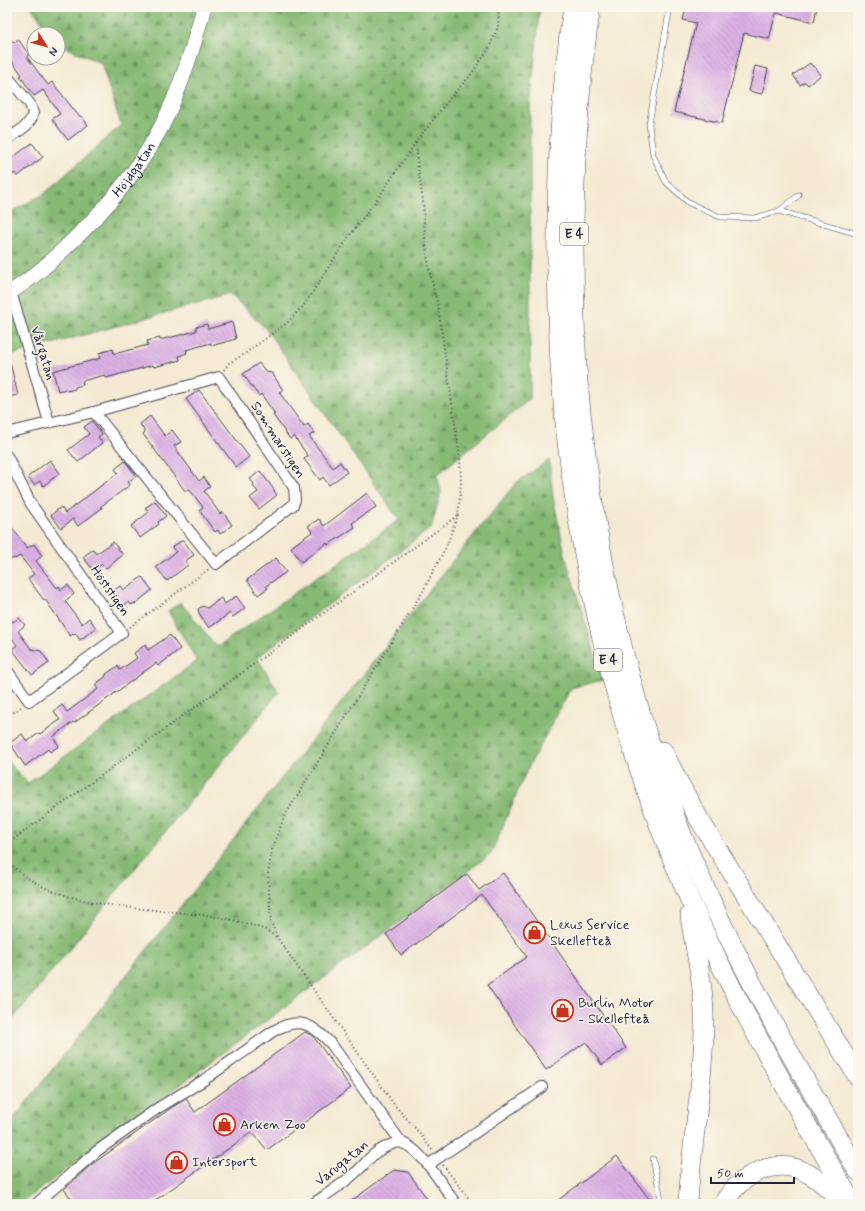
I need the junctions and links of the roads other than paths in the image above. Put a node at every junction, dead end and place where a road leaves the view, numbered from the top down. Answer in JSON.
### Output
{"nodes":[{"id":1,"x":204,"y":7,"type":"edge"},
{"id":2,"x":573,"y":7,"type":"edge"},
{"id":3,"x":591,"y":7,"type":"edge"},
{"id":4,"x":670,"y":7,"type":"edge"},
{"id":5,"x":7,"y":76,"type":"edge"},
{"id":6,"x":7,"y":140,"type":"edge"},
{"id":7,"x":799,"y":195,"type":"dead end"},
{"id":8,"x":779,"y":211,"type":"junction"},
{"id":9,"x":858,"y":234,"type":"edge"},
{"id":10,"x":9,"y":293,"type":"edge"},
{"id":11,"x":94,"y":412,"type":"junction"},
{"id":12,"x":49,"y":422,"type":"junction"},
{"id":13,"x":7,"y":433,"type":"edge"},
{"id":14,"x":7,"y":456,"type":"edge"},
{"id":15,"x":7,"y":670,"type":"edge"},
{"id":16,"x":628,"y":671,"type":"junction"},
{"id":17,"x":688,"y":895,"type":"junction"},
{"id":18,"x":858,"y":1078,"type":"edge"},
{"id":19,"x":542,"y":1087,"type":"dead end"},
{"id":20,"x":401,"y":1142,"type":"junction"},
{"id":21,"x":653,"y":1159,"type":"dead end"},
{"id":22,"x":428,"y":1166,"type":"junction"},
{"id":23,"x":858,"y":1171,"type":"edge"},
{"id":24,"x":36,"y":1204,"type":"edge"},
{"id":25,"x":313,"y":1204,"type":"edge"},
{"id":26,"x":456,"y":1204,"type":"edge"},
{"id":27,"x":662,"y":1204,"type":"edge"},
{"id":28,"x":688,"y":1204,"type":"edge"},
{"id":29,"x":723,"y":1204,"type":"edge"},
{"id":30,"x":844,"y":1204,"type":"edge"},
{"id":31,"x":853,"y":1204,"type":"edge"}],
"edges":[{"from":1,"to":10,"type":"street","name":"Höjdgatan"},
{"from":2,"to":17,"type":"highway","number":"E 4"},
{"from":3,"to":16,"type":"highway","number":"E 4"},
{"from":4,"to":8,"type":"lane"},
{"from":5,"to":6,"type":"street"},
{"from":7,"to":8,"type":"lane"},
{"from":8,"to":9,"type":"lane"},
{"from":10,"to":12,"type":"street","name":"Vårgatan"},
{"from":11,"to":11,"type":"street","name":"Sommarstigen"},
{"from":11,"to":12,"type":"street"},
{"from":12,"to":13,"type":"street"},
{"from":14,"to":15,"type":"street","name":"Höststigen"},
{"from":16,"to":18,"type":"highway"},
{"from":16,"to":23,"type":"highway","number":"E 4"},
{"from":17,"to":28,"type":"highway"},
{"from":17,"to":31,"type":"highway","number":"E 4"},
{"from":19,"to":22,"type":"street"},
{"from":20,"to":22,"type":"street"},
{"from":20,"to":24,"type":"street"},
{"from":20,"to":25,"type":"street","name":"Varugatan"},
{"from":21,"to":27,"type":"lane"},
{"from":22,"to":26,"type":"street"},
{"from":29,"to":30,"type":"highway"}]}
